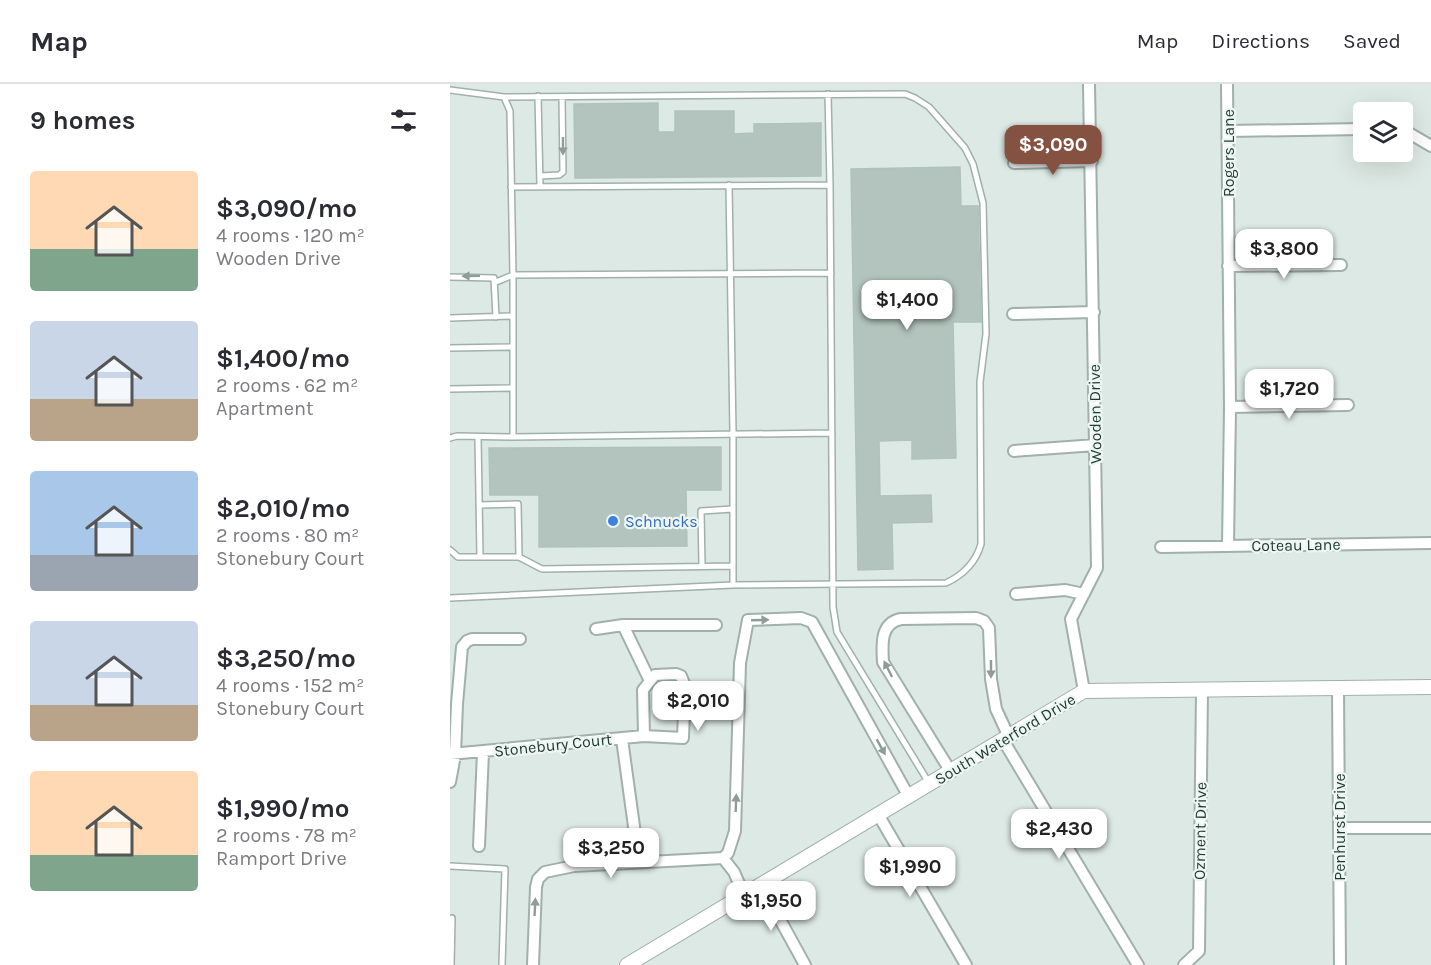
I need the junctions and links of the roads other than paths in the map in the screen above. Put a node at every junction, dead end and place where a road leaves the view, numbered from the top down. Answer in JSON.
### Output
{"nodes":[{"id":1,"x":1089,"y":84,"type":"edge"},
{"id":2,"x":1227,"y":84,"type":"edge"},
{"id":3,"x":450,"y":90,"type":"edge"},
{"id":4,"x":828,"y":94,"type":"junction"},
{"id":5,"x":538,"y":96,"type":"junction"},
{"id":6,"x":504,"y":97,"type":"junction"},
{"id":7,"x":562,"y":97,"type":"junction"},
{"id":8,"x":1353,"y":129,"type":"edge"},
{"id":9,"x":1228,"y":131,"type":"junction"},
{"id":10,"x":1413,"y":135,"type":"edge"},
{"id":11,"x":1431,"y":146,"type":"edge"},
{"id":12,"x":1092,"y":161,"type":"junction"},
{"id":13,"x":1014,"y":163,"type":"dead end"},
{"id":14,"x":540,"y":176,"type":"junction"},
{"id":15,"x":729,"y":185,"type":"junction"},
{"id":16,"x":830,"y":185,"type":"junction"},
{"id":17,"x":540,"y":186,"type":"junction"},
{"id":18,"x":512,"y":187,"type":"junction"},
{"id":19,"x":1341,"y":265,"type":"dead end"},
{"id":20,"x":1228,"y":266,"type":"junction"},
{"id":21,"x":831,"y":273,"type":"junction"},
{"id":22,"x":513,"y":275,"type":"junction"},
{"id":23,"x":730,"y":275,"type":"junction"},
{"id":24,"x":450,"y":277,"type":"edge"},
{"id":25,"x":496,"y":282,"type":"junction"},
{"id":26,"x":1094,"y":312,"type":"junction"},
{"id":27,"x":1013,"y":314,"type":"dead end"},
{"id":28,"x":513,"y":316,"type":"junction"},
{"id":29,"x":496,"y":317,"type":"junction"},
{"id":30,"x":450,"y":318,"type":"edge"},
{"id":31,"x":513,"y":347,"type":"junction"},
{"id":32,"x":450,"y":348,"type":"edge"},
{"id":33,"x":450,"y":388,"type":"edge"},
{"id":34,"x":513,"y":388,"type":"junction"},
{"id":35,"x":1348,"y":405,"type":"dead end"},
{"id":36,"x":1230,"y":407,"type":"junction"},
{"id":37,"x":832,"y":433,"type":"junction"},
{"id":38,"x":733,"y":435,"type":"junction"},
{"id":39,"x":477,"y":436,"type":"junction"},
{"id":40,"x":513,"y":437,"type":"junction"},
{"id":41,"x":450,"y":438,"type":"edge"},
{"id":42,"x":1096,"y":446,"type":"junction"},
{"id":43,"x":1014,"y":451,"type":"dead end"},
{"id":44,"x":478,"y":505,"type":"junction"},
{"id":45,"x":734,"y":509,"type":"junction"},
{"id":46,"x":1431,"y":543,"type":"edge"},
{"id":47,"x":1228,"y":546,"type":"junction"},
{"id":48,"x":1161,"y":548,"type":"dead end"},
{"id":49,"x":450,"y":550,"type":"edge"},
{"id":50,"x":480,"y":556,"type":"junction"},
{"id":51,"x":519,"y":557,"type":"junction"},
{"id":52,"x":702,"y":566,"type":"junction"},
{"id":53,"x":734,"y":566,"type":"junction"},
{"id":54,"x":734,"y":585,"type":"junction"},
{"id":55,"x":833,"y":585,"type":"junction"},
{"id":56,"x":1016,"y":594,"type":"dead end"},
{"id":57,"x":1084,"y":594,"type":"junction"},
{"id":58,"x":450,"y":598,"type":"edge"},
{"id":59,"x":622,"y":625,"type":"junction"},
{"id":60,"x":716,"y":625,"type":"dead end"},
{"id":61,"x":596,"y":629,"type":"dead end"},
{"id":62,"x":520,"y":639,"type":"dead end"},
{"id":63,"x":650,"y":681,"type":"junction"},
{"id":64,"x":1431,"y":687,"type":"edge"},
{"id":65,"x":1338,"y":688,"type":"junction"},
{"id":66,"x":1202,"y":690,"type":"junction"},
{"id":67,"x":1084,"y":691,"type":"junction"},
{"id":68,"x":454,"y":704,"type":"edge"},
{"id":69,"x":644,"y":736,"type":"junction"},
{"id":70,"x":1006,"y":738,"type":"junction"},
{"id":71,"x":622,"y":739,"type":"junction"},
{"id":72,"x":483,"y":752,"type":"junction"},
{"id":73,"x":453,"y":755,"type":"edge"},
{"id":74,"x":951,"y":772,"type":"junction"},
{"id":75,"x":450,"y":782,"type":"edge"},
{"id":76,"x":930,"y":785,"type":"junction"},
{"id":77,"x":909,"y":797,"type":"junction"},
{"id":78,"x":879,"y":816,"type":"junction"},
{"id":79,"x":1339,"y":828,"type":"junction"},
{"id":80,"x":1431,"y":828,"type":"edge"},
{"id":81,"x":636,"y":842,"type":"dead end"},
{"id":82,"x":479,"y":846,"type":"dead end"},
{"id":83,"x":723,"y":858,"type":"junction"},
{"id":84,"x":450,"y":866,"type":"edge"},
{"id":85,"x":761,"y":885,"type":"junction"},
{"id":86,"x":744,"y":895,"type":"junction"},
{"id":87,"x":452,"y":918,"type":"dead end"},
{"id":88,"x":452,"y":965,"type":"edge"},
{"id":89,"x":502,"y":965,"type":"edge"},
{"id":90,"x":533,"y":965,"type":"edge"},
{"id":91,"x":627,"y":965,"type":"edge"},
{"id":92,"x":805,"y":965,"type":"edge"},
{"id":93,"x":966,"y":965,"type":"edge"},
{"id":94,"x":1138,"y":965,"type":"edge"},
{"id":95,"x":1184,"y":965,"type":"edge"},
{"id":96,"x":1340,"y":965,"type":"edge"}],
"edges":[{"from":1,"to":12,"type":"street","name":"Wooden Drive"},
{"from":2,"to":9,"type":"street","name":"Rogers Lane"},
{"from":3,"to":6,"type":"lane"},
{"from":4,"to":7,"type":"lane"},
{"from":4,"to":16,"type":"lane"},
{"from":4,"to":55,"type":"lane"},
{"from":5,"to":6,"type":"lane"},
{"from":5,"to":7,"type":"lane"},
{"from":5,"to":14,"type":"lane"},
{"from":6,"to":18,"type":"lane"},
{"from":7,"to":14,"type":"lane","one_way":true},
{"from":8,"to":9,"type":"street"},
{"from":9,"to":20,"type":"street","name":"Rogers Lane"},
{"from":10,"to":11,"type":"street"},
{"from":12,"to":13,"type":"street"},
{"from":12,"to":26,"type":"street","name":"Wooden Drive"},
{"from":14,"to":17,"type":"lane"},
{"from":15,"to":16,"type":"lane"},
{"from":15,"to":17,"type":"lane"},
{"from":15,"to":23,"type":"lane"},
{"from":16,"to":21,"type":"lane"},
{"from":17,"to":18,"type":"lane"},
{"from":18,"to":22,"type":"lane"},
{"from":19,"to":20,"type":"street"},
{"from":20,"to":36,"type":"street","name":"Rogers Lane"},
{"from":21,"to":23,"type":"lane"},
{"from":21,"to":37,"type":"lane"},
{"from":22,"to":23,"type":"lane"},
{"from":22,"to":25,"type":"lane"},
{"from":22,"to":28,"type":"lane"},
{"from":23,"to":38,"type":"lane"},
{"from":25,"to":24,"type":"lane","one_way":true},
{"from":25,"to":29,"type":"lane"},
{"from":26,"to":27,"type":"street"},
{"from":26,"to":42,"type":"street","name":"Wooden Drive"},
{"from":28,"to":29,"type":"lane"},
{"from":28,"to":31,"type":"lane"},
{"from":29,"to":30,"type":"lane"},
{"from":31,"to":32,"type":"lane"},
{"from":31,"to":34,"type":"lane"},
{"from":33,"to":34,"type":"lane"},
{"from":34,"to":40,"type":"lane"},
{"from":35,"to":36,"type":"street"},
{"from":36,"to":47,"type":"street","name":"Rogers Lane"},
{"from":37,"to":38,"type":"lane"},
{"from":37,"to":55,"type":"lane"},
{"from":38,"to":40,"type":"lane"},
{"from":38,"to":45,"type":"lane"},
{"from":39,"to":40,"type":"lane"},
{"from":39,"to":41,"type":"lane"},
{"from":39,"to":44,"type":"lane"},
{"from":42,"to":43,"type":"street"},
{"from":42,"to":57,"type":"street","name":"Wooden Drive"},
{"from":44,"to":50,"type":"lane"},
{"from":44,"to":51,"type":"lane"},
{"from":45,"to":52,"type":"lane"},
{"from":45,"to":53,"type":"lane"},
{"from":46,"to":47,"type":"street","name":"Coteau Lane"},
{"from":47,"to":48,"type":"street","name":"Coteau Lane"},
{"from":49,"to":50,"type":"lane"},
{"from":50,"to":51,"type":"lane"},
{"from":51,"to":52,"type":"lane"},
{"from":52,"to":53,"type":"lane"},
{"from":53,"to":54,"type":"lane"},
{"from":54,"to":55,"type":"lane"},
{"from":54,"to":58,"type":"lane"},
{"from":55,"to":76,"type":"lane"},
{"from":56,"to":57,"type":"street"},
{"from":57,"to":67,"type":"street","name":"Wooden Drive"},
{"from":59,"to":60,"type":"street"},
{"from":59,"to":61,"type":"street"},
{"from":59,"to":63,"type":"street"},
{"from":62,"to":68,"type":"street"},
{"from":63,"to":69,"type":"street"},
{"from":63,"to":69,"type":"street","name":"Stonebury Court"},
{"from":64,"to":65,"type":"street","name":"South Waterford Drive"},
{"from":65,"to":66,"type":"street","name":"South Waterford Drive"},
{"from":65,"to":79,"type":"street","name":"Penhurst Drive"},
{"from":66,"to":67,"type":"street","name":"South Waterford Drive"},
{"from":66,"to":95,"type":"street","name":"Ozment Drive"},
{"from":67,"to":70,"type":"street","name":"South Waterford Drive"},
{"from":68,"to":73,"type":"street"},
{"from":69,"to":71,"type":"street","name":"Stonebury Court"},
{"from":70,"to":74,"type":"street","name":"South Waterford Drive"},
{"from":74,"to":70,"type":"street","one_way":true},
{"from":70,"to":94,"type":"street"},
{"from":71,"to":72,"type":"street","name":"Stonebury Court"},
{"from":71,"to":81,"type":"street","name":"Stonebury Court"},
{"from":72,"to":73,"type":"street","name":"Stonebury Court"},
{"from":72,"to":82,"type":"street","name":"Stonebury Court"},
{"from":73,"to":75,"type":"street"},
{"from":74,"to":76,"type":"street","name":"South Waterford Drive"},
{"from":76,"to":77,"type":"street","name":"South Waterford Drive"},
{"from":77,"to":78,"type":"street","name":"South Waterford Drive"},
{"from":83,"to":77,"type":"street","one_way":true},
{"from":78,"to":85,"type":"street","name":"South Waterford Drive"},
{"from":78,"to":93,"type":"street"},
{"from":79,"to":80,"type":"street"},
{"from":79,"to":96,"type":"street","name":"Penhurst Drive"},
{"from":83,"to":86,"type":"street"},
{"from":90,"to":83,"type":"street","one_way":true},
{"from":84,"to":89,"type":"lane"},
{"from":85,"to":86,"type":"street","name":"South Waterford Drive"},
{"from":85,"to":92,"type":"street"},
{"from":86,"to":91,"type":"street","name":"South Waterford Drive"},
{"from":87,"to":88,"type":"lane"}]}
